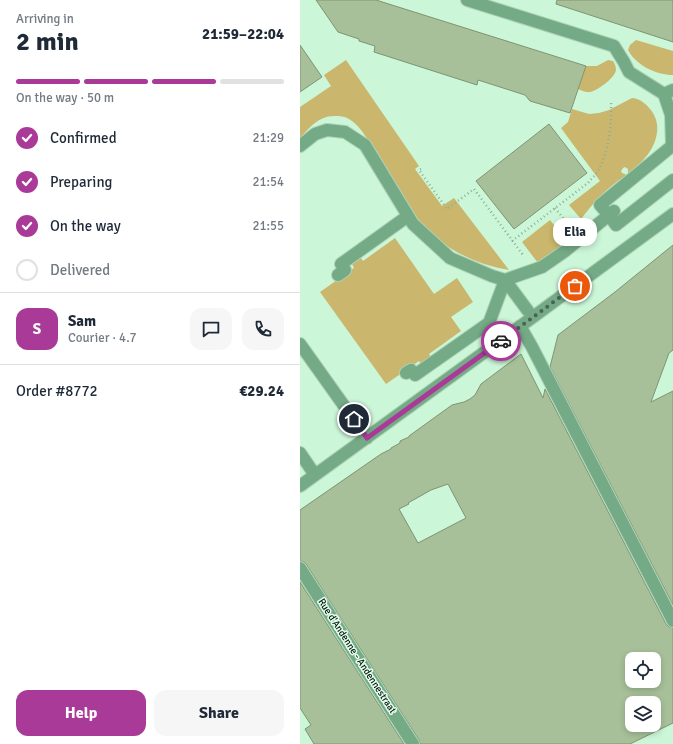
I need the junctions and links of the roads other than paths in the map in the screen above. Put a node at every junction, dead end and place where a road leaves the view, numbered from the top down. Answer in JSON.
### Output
{"nodes":[{"id":1,"x":471,"y":1,"type":"edge"},
{"id":2,"x":669,"y":92,"type":"edge"},
{"id":3,"x":300,"y":146,"type":"edge"},
{"id":4,"x":672,"y":147,"type":"edge"},
{"id":5,"x":673,"y":180,"type":"edge"},
{"id":6,"x":612,"y":213,"type":"junction"},
{"id":7,"x":673,"y":214,"type":"edge"},
{"id":8,"x":408,"y":216,"type":"junction"},
{"id":9,"x":338,"y":275,"type":"dead end"},
{"id":10,"x":505,"y":280,"type":"junction"},
{"id":11,"x":528,"y":311,"type":"dead end"},
{"id":12,"x":489,"y":322,"type":"junction"},
{"id":13,"x":520,"y":326,"type":"junction"},
{"id":14,"x":497,"y":333,"type":"dead end"},
{"id":15,"x":300,"y":344,"type":"edge"},
{"id":16,"x":406,"y":373,"type":"dead end"},
{"id":17,"x":367,"y":438,"type":"junction"},
{"id":18,"x":300,"y":453,"type":"edge"},
{"id":19,"x":315,"y":475,"type":"junction"},
{"id":20,"x":300,"y":486,"type":"edge"},
{"id":21,"x":300,"y":568,"type":"edge"},
{"id":22,"x":673,"y":621,"type":"edge"},
{"id":23,"x":413,"y":744,"type":"edge"}],
"edges":[{"from":1,"to":2,"type":"street"},
{"from":2,"to":4,"type":"street"},
{"from":3,"to":8,"type":"street"},
{"from":4,"to":6,"type":"street"},
{"from":5,"to":6,"type":"street"},
{"from":6,"to":10,"type":"street"},
{"from":7,"to":13,"type":"street"},
{"from":8,"to":9,"type":"street"},
{"from":8,"to":10,"type":"street"},
{"from":10,"to":11,"type":"street"},
{"from":10,"to":12,"type":"street"},
{"from":12,"to":14,"type":"street"},
{"from":12,"to":16,"type":"street"},
{"from":13,"to":17,"type":"street"},
{"from":13,"to":22,"type":"street"},
{"from":15,"to":17,"type":"street"},
{"from":17,"to":19,"type":"street"},
{"from":18,"to":19,"type":"street"},
{"from":19,"to":20,"type":"street"},
{"from":21,"to":23,"type":"street","name":"Rue d'Andenne - Andennestraat"}]}
